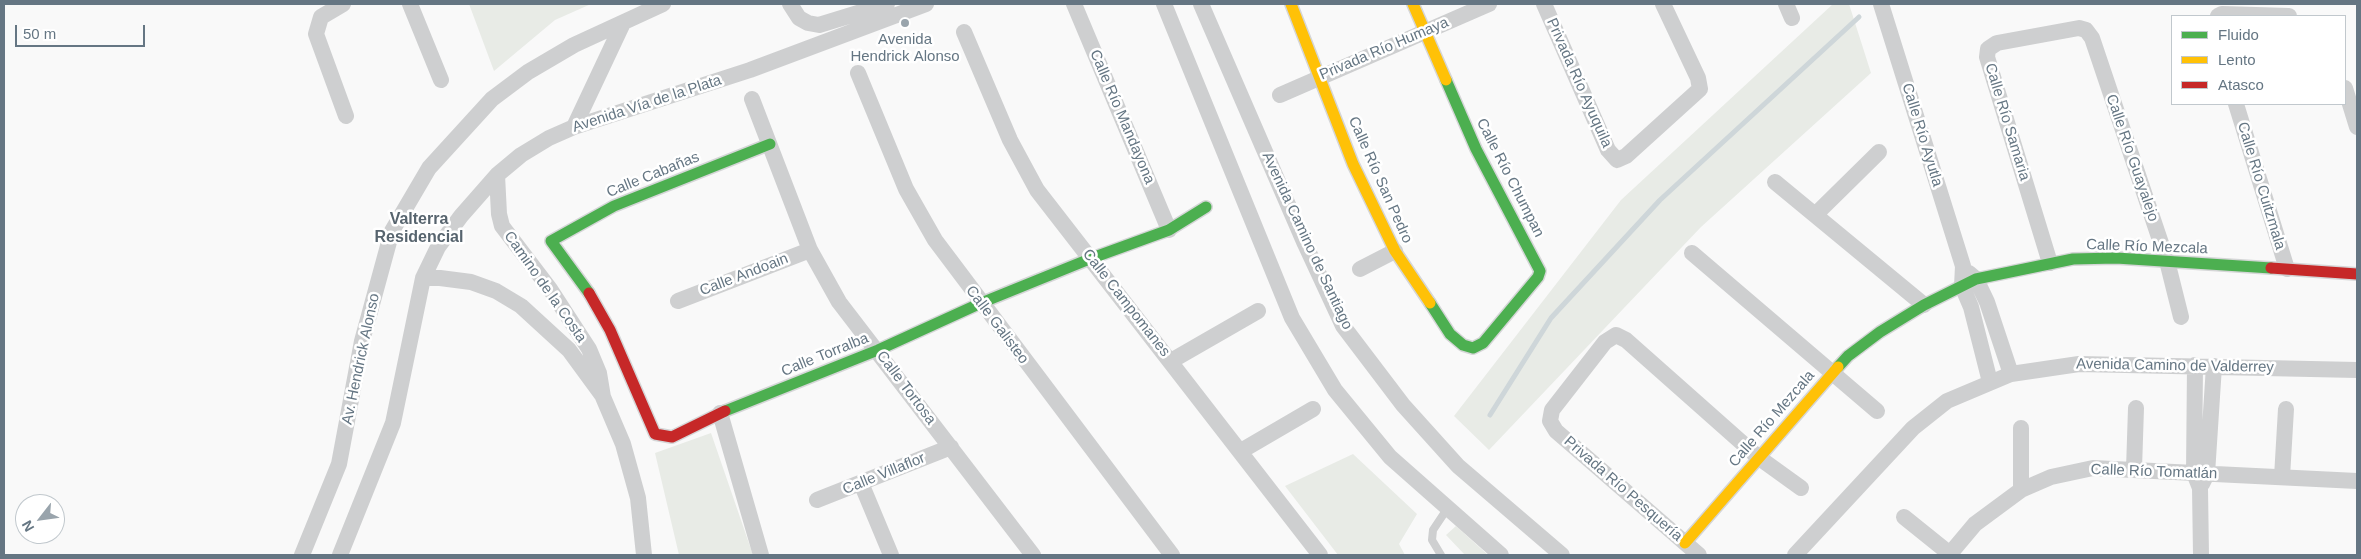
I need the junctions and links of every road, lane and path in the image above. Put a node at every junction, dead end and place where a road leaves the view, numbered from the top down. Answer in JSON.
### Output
{"nodes":[{"id":1,"x":343,"y":4,"type":"edge"},
{"id":2,"x":410,"y":4,"type":"edge"},
{"id":3,"x":663,"y":4,"type":"edge"},
{"id":4,"x":790,"y":4,"type":"edge"},
{"id":5,"x":887,"y":4,"type":"edge"},
{"id":6,"x":926,"y":4,"type":"edge"},
{"id":7,"x":1074,"y":4,"type":"edge"},
{"id":8,"x":1164,"y":4,"type":"edge"},
{"id":9,"x":1201,"y":4,"type":"edge"},
{"id":10,"x":1291,"y":4,"type":"edge"},
{"id":11,"x":1413,"y":4,"type":"edge"},
{"id":12,"x":1489,"y":4,"type":"edge"},
{"id":13,"x":1544,"y":4,"type":"edge"},
{"id":14,"x":1663,"y":4,"type":"edge"},
{"id":15,"x":1881,"y":4,"type":"edge"},
{"id":16,"x":2220,"y":15,"type":"edge"},
{"id":17,"x":2256,"y":15,"type":"edge"},
{"id":18,"x":623,"y":23,"type":"junction"},
{"id":19,"x":2086,"y":30,"type":"joint"},
{"id":20,"x":964,"y":32,"type":"dead end"},
{"id":21,"x":1424,"y":32,"type":"junction"},
{"id":22,"x":858,"y":72,"type":"dead end"},
{"id":23,"x":1320,"y":77,"type":"junction"},
{"id":24,"x":441,"y":80,"type":"dead end"},
{"id":25,"x":2346,"y":91,"type":"edge"},
{"id":26,"x":1280,"y":95,"type":"dead end"},
{"id":27,"x":752,"y":99,"type":"dead end"},
{"id":28,"x":2236,"y":105,"type":"edge"},
{"id":29,"x":346,"y":116,"type":"dead end"},
{"id":30,"x":574,"y":127,"type":"junction"},
{"id":31,"x":2357,"y":127,"type":"edge"},
{"id":32,"x":770,"y":144,"type":"junction"},
{"id":33,"x":1879,"y":152,"type":"dead end"},
{"id":34,"x":497,"y":175,"type":"junction"},
{"id":35,"x":1775,"y":182,"type":"dead end"},
{"id":36,"x":1206,"y":207,"type":"dead end"},
{"id":37,"x":1815,"y":214,"type":"junction"},
{"id":38,"x":1169,"y":230,"type":"junction"},
{"id":39,"x":551,"y":241,"type":"joint"},
{"id":40,"x":810,"y":250,"type":"junction"},
{"id":41,"x":1395,"y":251,"type":"junction"},
{"id":42,"x":1692,"y":253,"type":"dead end"},
{"id":43,"x":1092,"y":258,"type":"junction"},
{"id":44,"x":2168,"y":261,"type":"junction"},
{"id":45,"x":2050,"y":263,"type":"junction"},
{"id":46,"x":1360,"y":269,"type":"dead end"},
{"id":47,"x":2287,"y":269,"type":"junction"},
{"id":48,"x":2357,"y":274,"type":"edge"},
{"id":49,"x":423,"y":278,"type":"junction"},
{"id":50,"x":1969,"y":282,"type":"junction"},
{"id":51,"x":678,"y":301,"type":"dead end"},
{"id":52,"x":982,"y":304,"type":"junction"},
{"id":53,"x":1924,"y":305,"type":"junction"},
{"id":54,"x":1258,"y":310,"type":"dead end"},
{"id":55,"x":2180,"y":317,"type":"dead end"},
{"id":56,"x":1473,"y":348,"type":"joint"},
{"id":57,"x":878,"y":350,"type":"junction"},
{"id":58,"x":1171,"y":360,"type":"junction"},
{"id":59,"x":2195,"y":365,"type":"junction"},
{"id":60,"x":2214,"y":366,"type":"junction"},
{"id":61,"x":2357,"y":370,"type":"edge"},
{"id":62,"x":1832,"y":373,"type":"junction"},
{"id":63,"x":2011,"y":374,"type":"junction"},
{"id":64,"x":1990,"y":382,"type":"junction"},
{"id":65,"x":603,"y":397,"type":"junction"},
{"id":66,"x":2136,"y":408,"type":"dead end"},
{"id":67,"x":1314,"y":409,"type":"dead end"},
{"id":68,"x":2286,"y":409,"type":"dead end"},
{"id":69,"x":1877,"y":411,"type":"dead end"},
{"id":70,"x":720,"y":413,"type":"junction"},
{"id":71,"x":2021,"y":428,"type":"dead end"},
{"id":72,"x":951,"y":447,"type":"junction"},
{"id":73,"x":1240,"y":451,"type":"junction"},
{"id":74,"x":1758,"y":457,"type":"junction"},
{"id":75,"x":2134,"y":469,"type":"junction"},
{"id":76,"x":2282,"y":477,"type":"junction"},
{"id":77,"x":2200,"y":478,"type":"junction"},
{"id":78,"x":2357,"y":480,"type":"edge"},
{"id":79,"x":861,"y":483,"type":"junction"},
{"id":80,"x":1801,"y":488,"type":"dead end"},
{"id":81,"x":2022,"y":490,"type":"junction"},
{"id":82,"x":817,"y":500,"type":"dead end"},
{"id":83,"x":1447,"y":509,"type":"junction"},
{"id":84,"x":1904,"y":517,"type":"dead end"},
{"id":85,"x":1685,"y":543,"type":"junction"},
{"id":86,"x":302,"y":555,"type":"edge"},
{"id":87,"x":340,"y":555,"type":"edge"},
{"id":88,"x":644,"y":555,"type":"edge"},
{"id":89,"x":761,"y":555,"type":"edge"},
{"id":90,"x":891,"y":555,"type":"edge"},
{"id":91,"x":1033,"y":555,"type":"edge"},
{"id":92,"x":1172,"y":555,"type":"edge"},
{"id":93,"x":1320,"y":555,"type":"edge"},
{"id":94,"x":1441,"y":555,"type":"edge"},
{"id":95,"x":1500,"y":555,"type":"edge"},
{"id":96,"x":1562,"y":555,"type":"edge"},
{"id":97,"x":1699,"y":555,"type":"edge"},
{"id":98,"x":1794,"y":555,"type":"edge"},
{"id":99,"x":1949,"y":555,"type":"edge"},
{"id":100,"x":2202,"y":555,"type":"edge"}],
"edges":[{"from":1,"to":29,"type":"street"},
{"from":2,"to":24,"type":"street"},
{"from":3,"to":18,"type":"street"},
{"from":4,"to":5,"type":"street"},
{"from":6,"to":30,"type":"street","name":"Avenida Vía de la Plata"},
{"from":7,"to":38,"type":"street","name":"Calle Río Mandayona"},
{"from":8,"to":83,"type":"street"},
{"from":9,"to":96,"type":"street","name":"Avenida Camino de Santiago"},
{"from":10,"to":23,"type":"street","name":"Calle Río San Pedro"},
{"from":11,"to":21,"type":"street","name":"Calle Río Chumpan"},
{"from":12,"to":21,"type":"street","name":"Privada Río Humaya"},
{"from":13,"to":14,"type":"street","name":"Privada Río Ayuquila"},
{"from":15,"to":50,"type":"street","name":"Calle Río Ayutla"},
{"from":16,"to":17,"type":"street"},
{"from":18,"to":30,"type":"street"},
{"from":18,"to":86,"type":"street","name":"Av. Hendrick Alonso"},
{"from":19,"to":44,"type":"street","name":"Calle Río Guayalejo"},
{"from":19,"to":45,"type":"street","name":"Calle Río Samaria"},
{"from":20,"to":43,"type":"street","name":"Calle Campomanes"},
{"from":21,"to":23,"type":"street","name":"Privada Río Humaya"},
{"from":21,"to":56,"type":"street","name":"Calle Río Chumpan"},
{"from":22,"to":52,"type":"street","name":"Calle Galisteo"},
{"from":23,"to":26,"type":"street","name":"Privada Río Humaya"},
{"from":23,"to":41,"type":"street","name":"Calle Río San Pedro"},
{"from":25,"to":31,"type":"street"},
{"from":27,"to":32,"type":"street","name":"Calle Tortosa"},
{"from":28,"to":47,"type":"street","name":"Calle Río Cuitzmala"},
{"from":30,"to":34,"type":"street","name":"Avenida Vía de la Plata"},
{"from":32,"to":39,"type":"street","name":"Calle Cabañas"},
{"from":32,"to":40,"type":"street","name":"Calle Tortosa"},
{"from":33,"to":37,"type":"street"},
{"from":34,"to":49,"type":"street","name":"Avenida Vía de la Plata"},
{"from":34,"to":65,"type":"street","name":"Camino de la Costa"},
{"from":35,"to":37,"type":"street"},
{"from":36,"to":38,"type":"street","name":"Calle Torralba"},
{"from":37,"to":53,"type":"street"},
{"from":38,"to":43,"type":"street","name":"Calle Torralba"},
{"from":39,"to":70,"type":"street","name":"Calle Torralba"},
{"from":40,"to":51,"type":"street","name":"Calle Andoain"},
{"from":40,"to":57,"type":"street","name":"Calle Tortosa"},
{"from":41,"to":46,"type":"street"},
{"from":41,"to":56,"type":"street","name":"Calle Río San Pedro"},
{"from":42,"to":62,"type":"street"},
{"from":43,"to":52,"type":"street","name":"Calle Torralba"},
{"from":43,"to":58,"type":"street","name":"Calle Campomanes"},
{"from":44,"to":45,"type":"street","name":"Calle Río Mezcala"},
{"from":44,"to":47,"type":"street","name":"Calle Río Mezcala"},
{"from":44,"to":55,"type":"street","name":"Calle Río Guayalejo"},
{"from":45,"to":50,"type":"street","name":"Calle Río Mezcala"},
{"from":47,"to":48,"type":"street","name":"Calle Río Mezcala"},
{"from":49,"to":65,"type":"street","name":"Camino de la Costa"},
{"from":49,"to":87,"type":"street"},
{"from":50,"to":53,"type":"street","name":"Calle Río Mezcala"},
{"from":50,"to":63,"type":"street","name":"Calle Río Ayutla"},
{"from":50,"to":64,"type":"street","name":"Calle Río Ayutla"},
{"from":52,"to":57,"type":"street","name":"Calle Torralba"},
{"from":52,"to":92,"type":"street","name":"Calle Galisteo"},
{"from":53,"to":62,"type":"street","name":"Calle Río Mezcala"},
{"from":54,"to":58,"type":"street"},
{"from":57,"to":70,"type":"street","name":"Calle Torralba"},
{"from":57,"to":72,"type":"street","name":"Calle Tortosa"},
{"from":58,"to":73,"type":"street","name":"Calle Campomanes"},
{"from":59,"to":60,"type":"street","name":"Avenida Camino de Valderrey"},
{"from":59,"to":63,"type":"street","name":"Avenida Camino de Valderrey"},
{"from":59,"to":77,"type":"street"},
{"from":60,"to":61,"type":"street","name":"Avenida Camino de Valderrey"},
{"from":60,"to":77,"type":"street"},
{"from":62,"to":69,"type":"street"},
{"from":62,"to":74,"type":"street","name":"Calle Río Mezcala"},
{"from":63,"to":64,"type":"street","name":"Avenida Camino de Valderrey"},
{"from":64,"to":98,"type":"street","name":"Avenida Camino de Valderrey"},
{"from":65,"to":88,"type":"street","name":"Camino de la Costa"},
{"from":66,"to":75,"type":"street"},
{"from":67,"to":73,"type":"street"},
{"from":68,"to":76,"type":"street"},
{"from":70,"to":89,"type":"street"},
{"from":71,"to":81,"type":"street"},
{"from":72,"to":79,"type":"street","name":"Calle Villaflor"},
{"from":72,"to":91,"type":"street","name":"Calle Tortosa"},
{"from":73,"to":93,"type":"street","name":"Calle Campomanes"},
{"from":74,"to":80,"type":"street"},
{"from":74,"to":85,"type":"street","name":"Calle Río Mezcala"},
{"from":74,"to":85,"type":"street","name":"Privada Río Pesquería"},
{"from":75,"to":77,"type":"street","name":"Calle Río Tomatlán"},
{"from":75,"to":81,"type":"street","name":"Calle Río Tomatlán"},
{"from":76,"to":77,"type":"street","name":"Calle Río Tomatlán"},
{"from":76,"to":78,"type":"street","name":"Calle Río Tomatlán"},
{"from":77,"to":100,"type":"street"},
{"from":79,"to":82,"type":"street","name":"Calle Villaflor"},
{"from":79,"to":90,"type":"street"},
{"from":81,"to":99,"type":"street","name":"Calle Río Tomatlán"},
{"from":83,"to":94,"type":"lane"},
{"from":83,"to":95,"type":"street"},
{"from":84,"to":99,"type":"street"},
{"from":85,"to":97,"type":"street","name":"Privada Río Pesquería"}]}
